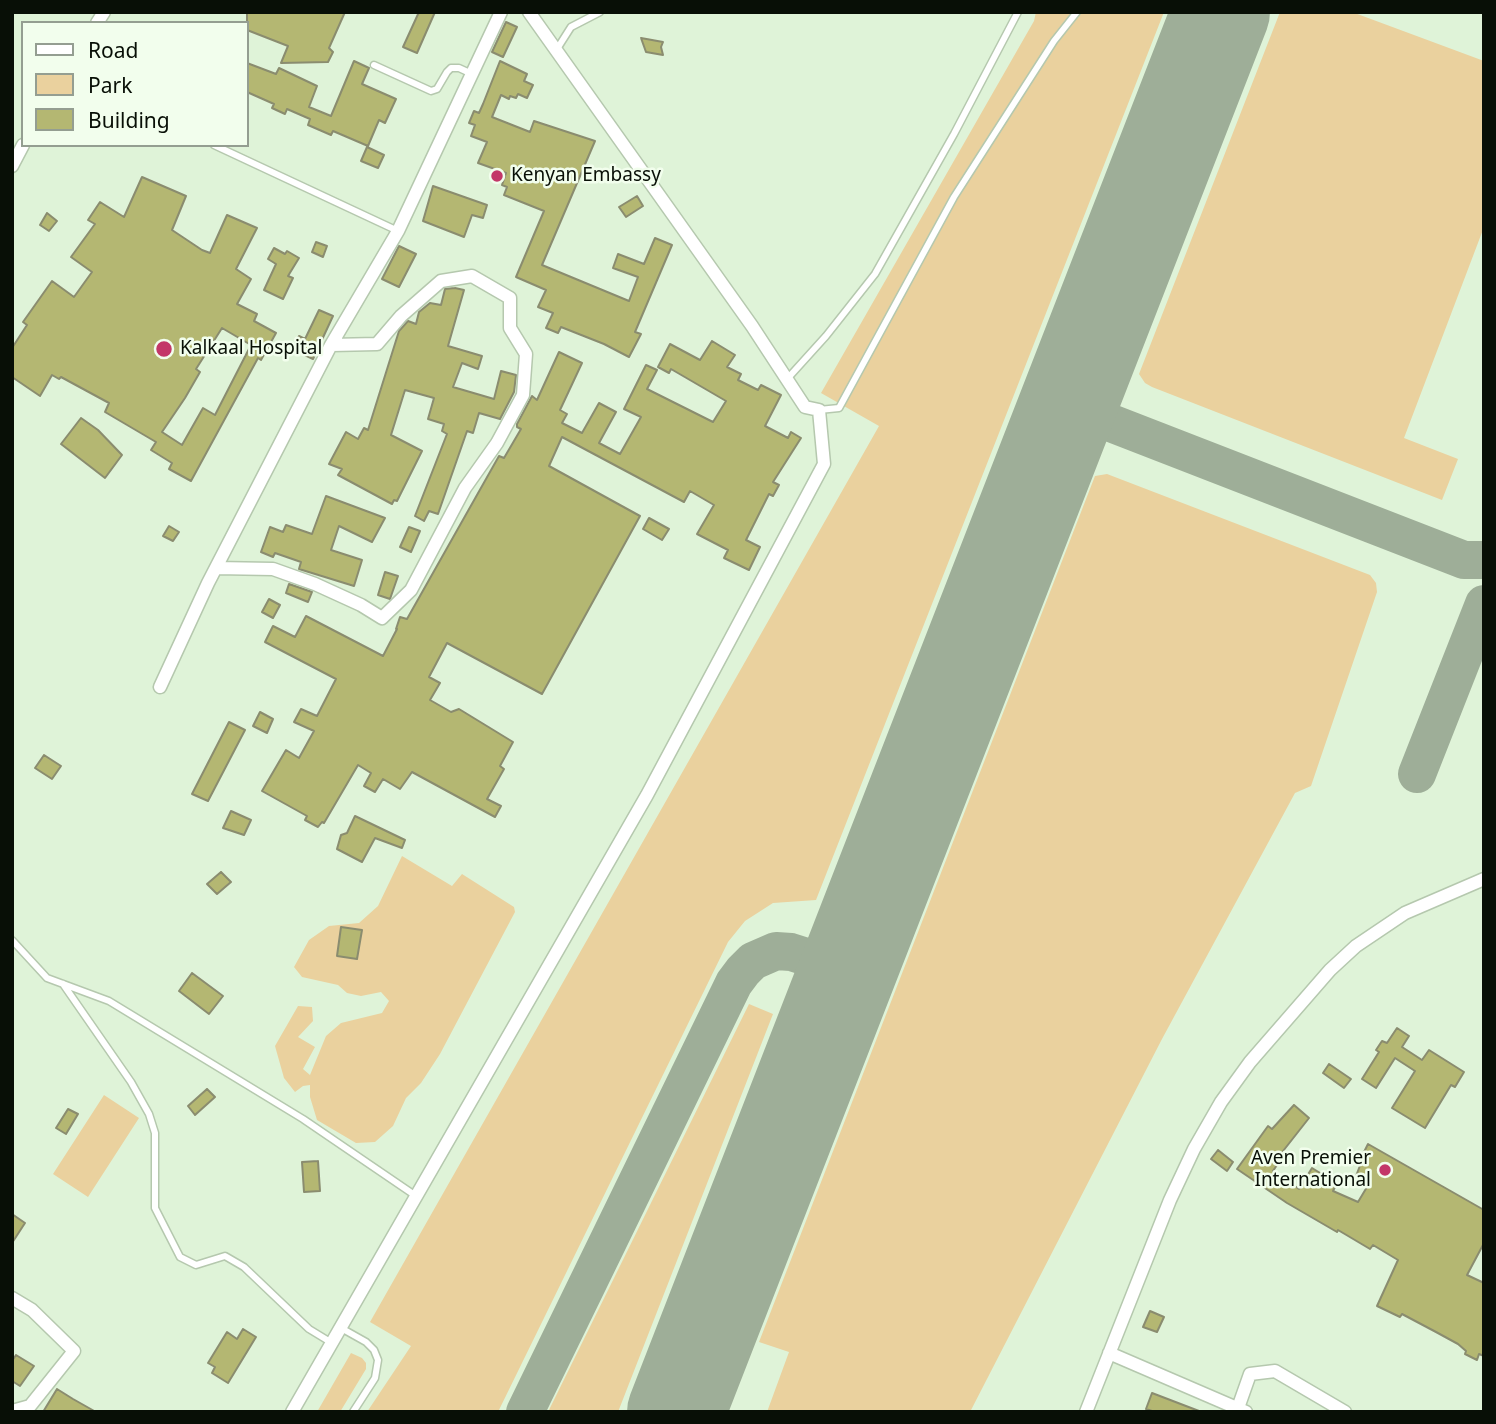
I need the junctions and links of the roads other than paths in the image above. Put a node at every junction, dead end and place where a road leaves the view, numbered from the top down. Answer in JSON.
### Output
{"nodes":[{"id":1,"x":501,"y":12,"type":"edge"},
{"id":2,"x":529,"y":12,"type":"edge"},
{"id":3,"x":600,"y":12,"type":"edge"},
{"id":4,"x":1018,"y":12,"type":"edge"},
{"id":5,"x":1077,"y":12,"type":"edge"},
{"id":6,"x":557,"y":49,"type":"junction"},
{"id":7,"x":374,"y":65,"type":"dead end"},
{"id":8,"x":472,"y":74,"type":"junction"},
{"id":9,"x":22,"y":147,"type":"edge"},
{"id":10,"x":218,"y":147,"type":"edge"},
{"id":11,"x":12,"y":166,"type":"edge"},
{"id":12,"x":398,"y":231,"type":"junction"},
{"id":13,"x":331,"y":345,"type":"junction"},
{"id":14,"x":788,"y":378,"type":"junction"},
{"id":15,"x":819,"y":410,"type":"junction"},
{"id":16,"x":216,"y":568,"type":"junction"},
{"id":17,"x":160,"y":687,"type":"dead end"},
{"id":18,"x":1484,"y":879,"type":"edge"},
{"id":19,"x":12,"y":940,"type":"edge"},
{"id":20,"x":63,"y":985,"type":"junction"},
{"id":21,"x":417,"y":1197,"type":"junction"},
{"id":22,"x":12,"y":1298,"type":"edge"},
{"id":23,"x":341,"y":1328,"type":"junction"},
{"id":24,"x":332,"y":1343,"type":"junction"},
{"id":25,"x":1109,"y":1353,"type":"junction"},
{"id":26,"x":1242,"y":1410,"type":"edge"},
{"id":27,"x":12,"y":1411,"type":"edge"},
{"id":28,"x":292,"y":1412,"type":"edge"},
{"id":29,"x":353,"y":1412,"type":"edge"},
{"id":30,"x":1086,"y":1412,"type":"edge"},
{"id":31,"x":1345,"y":1412,"type":"edge"}],
"edges":[{"from":1,"to":8,"type":"street"},
{"from":2,"to":6,"type":"street"},
{"from":3,"to":6,"type":"lane"},
{"from":4,"to":14,"type":"lane"},
{"from":5,"to":15,"type":"lane"},
{"from":6,"to":14,"type":"street"},
{"from":7,"to":8,"type":"lane"},
{"from":8,"to":12,"type":"street"},
{"from":9,"to":11,"type":"street"},
{"from":10,"to":12,"type":"lane"},
{"from":12,"to":13,"type":"street"},
{"from":13,"to":16,"type":"street"},
{"from":13,"to":16,"type":"street"},
{"from":14,"to":15,"type":"street"},
{"from":15,"to":21,"type":"street"},
{"from":16,"to":17,"type":"street"},
{"from":18,"to":25,"type":"street"},
{"from":19,"to":20,"type":"lane"},
{"from":20,"to":21,"type":"lane"},
{"from":20,"to":24,"type":"lane"},
{"from":21,"to":23,"type":"street"},
{"from":22,"to":27,"type":"street"},
{"from":23,"to":24,"type":"street"},
{"from":23,"to":29,"type":"lane"},
{"from":24,"to":28,"type":"street"},
{"from":25,"to":26,"type":"street"},
{"from":25,"to":30,"type":"street"},
{"from":26,"to":31,"type":"street"}]}
